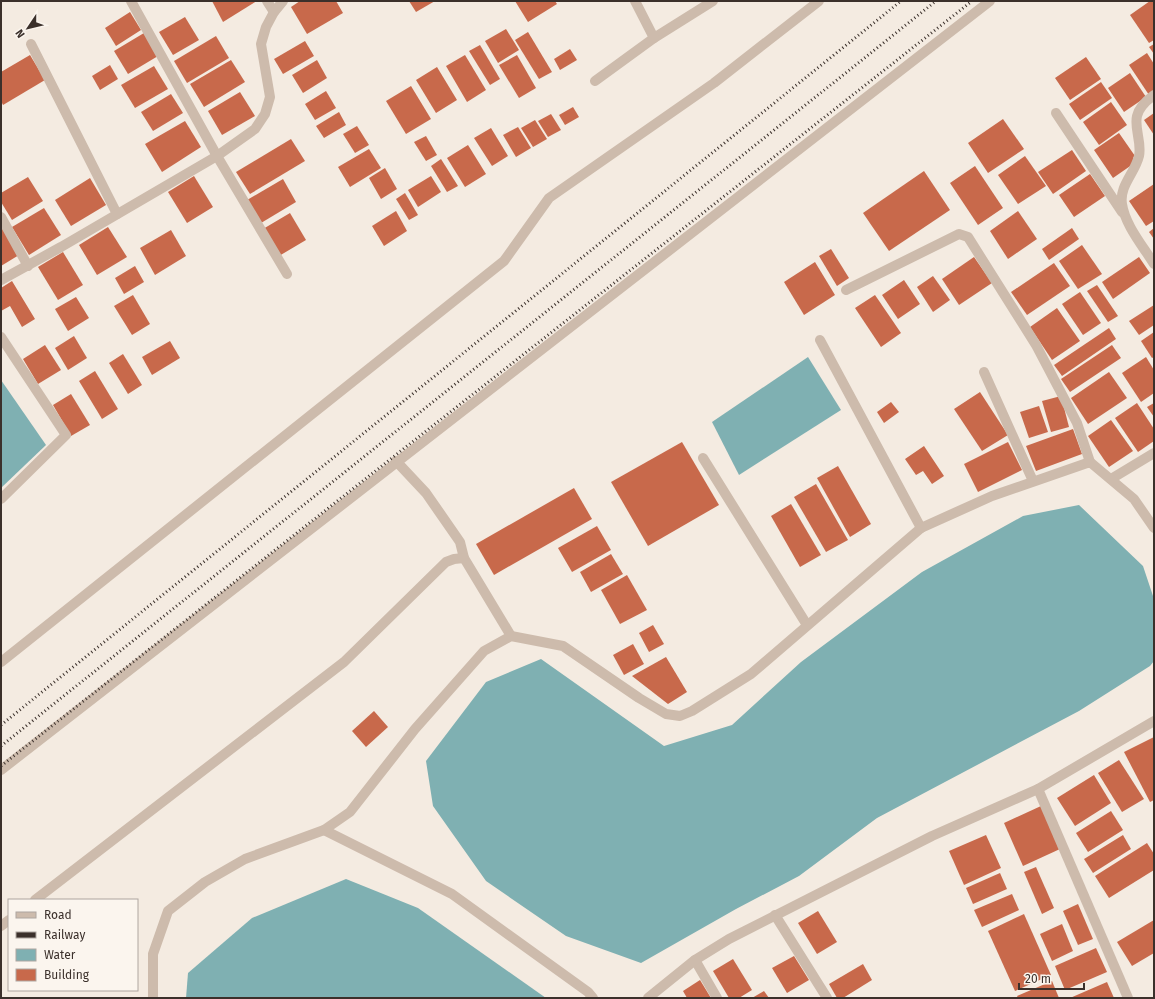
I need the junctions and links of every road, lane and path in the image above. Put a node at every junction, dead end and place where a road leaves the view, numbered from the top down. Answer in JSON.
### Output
{"nodes":[{"id":1,"x":131,"y":1,"type":"edge"},
{"id":2,"x":266,"y":1,"type":"edge"},
{"id":3,"x":283,"y":1,"type":"edge"},
{"id":4,"x":635,"y":1,"type":"edge"},
{"id":5,"x":713,"y":1,"type":"edge"},
{"id":6,"x":819,"y":1,"type":"edge"},
{"id":7,"x":990,"y":1,"type":"edge"},
{"id":8,"x":274,"y":12,"type":"junction"},
{"id":9,"x":654,"y":38,"type":"junction"},
{"id":10,"x":31,"y":44,"type":"dead end"},
{"id":11,"x":595,"y":82,"type":"dead end"},
{"id":12,"x":1154,"y":95,"type":"edge"},
{"id":13,"x":1056,"y":113,"type":"dead end"},
{"id":14,"x":217,"y":156,"type":"junction"},
{"id":15,"x":117,"y":214,"type":"junction"},
{"id":16,"x":1,"y":217,"type":"edge"},
{"id":17,"x":1125,"y":217,"type":"junction"},
{"id":18,"x":1154,"y":264,"type":"edge"},
{"id":19,"x":28,"y":266,"type":"junction"},
{"id":20,"x":287,"y":274,"type":"dead end"},
{"id":21,"x":1,"y":280,"type":"edge"},
{"id":22,"x":846,"y":290,"type":"dead end"},
{"id":23,"x":1,"y":337,"type":"edge"},
{"id":24,"x":820,"y":340,"type":"dead end"},
{"id":25,"x":984,"y":372,"type":"dead end"},
{"id":26,"x":1154,"y":454,"type":"edge"},
{"id":27,"x":704,"y":458,"type":"dead end"},
{"id":28,"x":396,"y":461,"type":"junction"},
{"id":29,"x":1090,"y":462,"type":"junction"},
{"id":30,"x":1111,"y":479,"type":"junction"},
{"id":31,"x":1033,"y":481,"type":"junction"},
{"id":32,"x":1,"y":499,"type":"edge"},
{"id":33,"x":921,"y":528,"type":"junction"},
{"id":34,"x":1154,"y":528,"type":"edge"},
{"id":35,"x":464,"y":558,"type":"junction"},
{"id":36,"x":807,"y":625,"type":"junction"},
{"id":37,"x":511,"y":636,"type":"junction"},
{"id":38,"x":1,"y":662,"type":"edge"},
{"id":39,"x":1154,"y":721,"type":"edge"},
{"id":40,"x":1,"y":770,"type":"edge"},
{"id":41,"x":1038,"y":789,"type":"junction"},
{"id":42,"x":324,"y":830,"type":"junction"},
{"id":43,"x":36,"y":899,"type":"edge"},
{"id":44,"x":776,"y":915,"type":"junction"},
{"id":45,"x":694,"y":960,"type":"junction"},
{"id":46,"x":153,"y":998,"type":"edge"},
{"id":47,"x":593,"y":998,"type":"edge"},
{"id":48,"x":648,"y":998,"type":"edge"},
{"id":49,"x":717,"y":998,"type":"edge"},
{"id":50,"x":827,"y":998,"type":"edge"},
{"id":51,"x":1128,"y":998,"type":"edge"}],
"edges":[{"from":1,"to":14,"type":"street"},
{"from":2,"to":8,"type":"street"},
{"from":3,"to":8,"type":"street"},
{"from":4,"to":9,"type":"street"},
{"from":5,"to":9,"type":"street"},
{"from":6,"to":38,"type":"street"},
{"from":7,"to":28,"type":"street"},
{"from":8,"to":14,"type":"street"},
{"from":9,"to":11,"type":"street"},
{"from":10,"to":15,"type":"street"},
{"from":12,"to":17,"type":"street"},
{"from":13,"to":17,"type":"street"},
{"from":14,"to":15,"type":"street"},
{"from":14,"to":20,"type":"street"},
{"from":15,"to":19,"type":"street"},
{"from":16,"to":19,"type":"street"},
{"from":17,"to":18,"type":"street"},
{"from":19,"to":21,"type":"street"},
{"from":22,"to":29,"type":"street"},
{"from":23,"to":32,"type":"street"},
{"from":24,"to":33,"type":"street"},
{"from":25,"to":31,"type":"street"},
{"from":26,"to":30,"type":"street"},
{"from":27,"to":36,"type":"street"},
{"from":28,"to":35,"type":"street"},
{"from":28,"to":40,"type":"street"},
{"from":29,"to":30,"type":"street"},
{"from":29,"to":31,"type":"street"},
{"from":30,"to":34,"type":"street"},
{"from":31,"to":33,"type":"street"},
{"from":33,"to":36,"type":"street"},
{"from":35,"to":37,"type":"street"},
{"from":35,"to":43,"type":"street"},
{"from":36,"to":37,"type":"street"},
{"from":37,"to":42,"type":"street"},
{"from":39,"to":41,"type":"street"},
{"from":41,"to":44,"type":"street"},
{"from":41,"to":51,"type":"street"},
{"from":42,"to":46,"type":"street"},
{"from":42,"to":47,"type":"street"},
{"from":44,"to":45,"type":"street"},
{"from":44,"to":50,"type":"street"},
{"from":45,"to":48,"type":"street"},
{"from":45,"to":49,"type":"street"}]}
